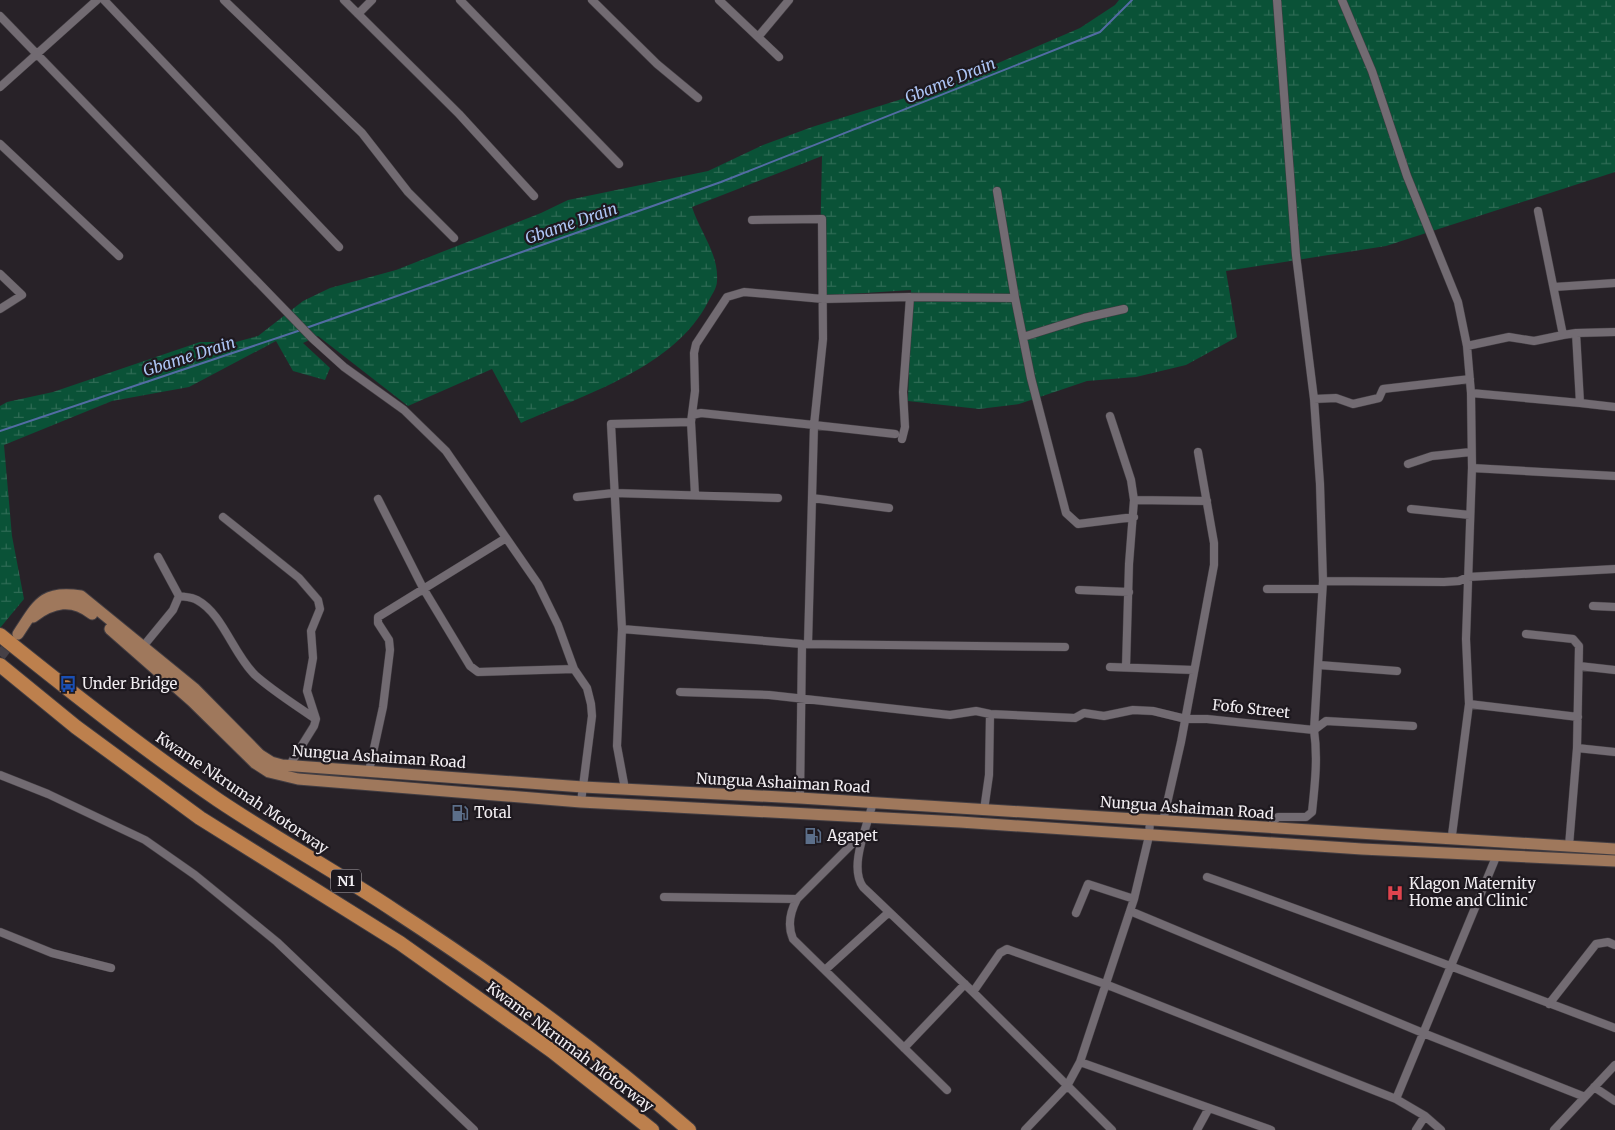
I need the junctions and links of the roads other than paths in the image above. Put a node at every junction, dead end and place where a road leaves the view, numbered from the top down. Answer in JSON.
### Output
{"nodes":[{"id":1,"x":98,"y":0,"type":"edge"},
{"id":2,"x":104,"y":0,"type":"edge"},
{"id":3,"x":224,"y":0,"type":"edge"},
{"id":4,"x":344,"y":0,"type":"edge"},
{"id":5,"x":372,"y":0,"type":"edge"},
{"id":6,"x":460,"y":0,"type":"edge"},
{"id":7,"x":592,"y":0,"type":"edge"},
{"id":8,"x":718,"y":0,"type":"edge"},
{"id":9,"x":789,"y":0,"type":"edge"},
{"id":10,"x":1277,"y":0,"type":"edge"},
{"id":11,"x":1342,"y":0,"type":"edge"},
{"id":12,"x":358,"y":14,"type":"junction"},
{"id":13,"x":0,"y":16,"type":"edge"},
{"id":14,"x":758,"y":37,"type":"junction"},
{"id":15,"x":38,"y":53,"type":"junction"},
{"id":16,"x":779,"y":57,"type":"dead end"},
{"id":17,"x":0,"y":87,"type":"edge"},
{"id":18,"x":698,"y":98,"type":"dead end"},
{"id":19,"x":0,"y":144,"type":"edge"},
{"id":20,"x":619,"y":164,"type":"dead end"},
{"id":21,"x":997,"y":191,"type":"dead end"},
{"id":22,"x":534,"y":196,"type":"dead end"},
{"id":23,"x":1538,"y":211,"type":"dead end"},
{"id":24,"x":752,"y":220,"type":"dead end"},
{"id":25,"x":454,"y":238,"type":"dead end"},
{"id":26,"x":339,"y":247,"type":"dead end"},
{"id":27,"x":119,"y":256,"type":"dead end"},
{"id":28,"x":0,"y":274,"type":"edge"},
{"id":29,"x":1615,"y":283,"type":"edge"},
{"id":30,"x":1554,"y":287,"type":"junction"},
{"id":31,"x":910,"y":297,"type":"junction"},
{"id":32,"x":1015,"y":298,"type":"junction"},
{"id":33,"x":823,"y":299,"type":"junction"},
{"id":34,"x":1124,"y":308,"type":"dead end"},
{"id":35,"x":0,"y":309,"type":"edge"},
{"id":36,"x":1615,"y":332,"type":"edge"},
{"id":37,"x":1576,"y":334,"type":"junction"},
{"id":38,"x":1563,"y":335,"type":"junction"},
{"id":39,"x":1023,"y":337,"type":"junction"},
{"id":40,"x":1467,"y":346,"type":"junction"},
{"id":41,"x":1470,"y":379,"type":"junction"},
{"id":42,"x":1471,"y":393,"type":"junction"},
{"id":43,"x":1314,"y":399,"type":"junction"},
{"id":44,"x":1580,"y":403,"type":"junction"},
{"id":45,"x":1615,"y":407,"type":"edge"},
{"id":46,"x":1110,"y":416,"type":"dead end"},
{"id":47,"x":692,"y":418,"type":"junction"},
{"id":48,"x":814,"y":425,"type":"junction"},
{"id":49,"x":1198,"y":452,"type":"dead end"},
{"id":50,"x":1471,"y":452,"type":"junction"},
{"id":51,"x":1408,"y":464,"type":"dead end"},
{"id":52,"x":1472,"y":468,"type":"junction"},
{"id":53,"x":1615,"y":476,"type":"edge"},
{"id":54,"x":614,"y":493,"type":"junction"},
{"id":55,"x":695,"y":495,"type":"junction"},
{"id":56,"x":577,"y":497,"type":"dead end"},
{"id":57,"x":778,"y":498,"type":"dead end"},
{"id":58,"x":812,"y":498,"type":"junction"},
{"id":59,"x":378,"y":499,"type":"dead end"},
{"id":60,"x":1134,"y":500,"type":"junction"},
{"id":61,"x":1206,"y":500,"type":"junction"},
{"id":62,"x":888,"y":508,"type":"dead end"},
{"id":63,"x":1411,"y":509,"type":"dead end"},
{"id":64,"x":1470,"y":515,"type":"junction"},
{"id":65,"x":223,"y":517,"type":"dead end"},
{"id":66,"x":1134,"y":517,"type":"junction"},
{"id":67,"x":506,"y":538,"type":"junction"},
{"id":68,"x":158,"y":557,"type":"dead end"},
{"id":69,"x":1615,"y":569,"type":"edge"},
{"id":70,"x":1468,"y":577,"type":"junction"},
{"id":71,"x":1322,"y":585,"type":"junction"},
{"id":72,"x":423,"y":588,"type":"junction"},
{"id":73,"x":1268,"y":589,"type":"dead end"},
{"id":74,"x":1080,"y":590,"type":"dead end"},
{"id":75,"x":1129,"y":592,"type":"junction"},
{"id":76,"x":179,"y":596,"type":"junction"},
{"id":77,"x":1594,"y":606,"type":"dead end"},
{"id":78,"x":1615,"y":607,"type":"edge"},
{"id":79,"x":622,"y":630,"type":"junction"},
{"id":80,"x":18,"y":634,"type":"tunnel mouth"},
{"id":81,"x":1526,"y":634,"type":"dead end"},
{"id":82,"x":0,"y":635,"type":"edge"},
{"id":83,"x":805,"y":644,"type":"junction"},
{"id":84,"x":1065,"y":647,"type":"dead end"},
{"id":85,"x":141,"y":649,"type":"junction"},
{"id":86,"x":0,"y":665,"type":"edge"},
{"id":87,"x":1319,"y":665,"type":"junction"},
{"id":88,"x":1579,"y":666,"type":"junction"},
{"id":89,"x":1110,"y":667,"type":"dead end"},
{"id":90,"x":1126,"y":667,"type":"junction"},
{"id":91,"x":574,"y":669,"type":"junction"},
{"id":92,"x":1194,"y":670,"type":"junction"},
{"id":93,"x":1615,"y":670,"type":"edge"},
{"id":94,"x":1398,"y":671,"type":"dead end"},
{"id":95,"x":680,"y":692,"type":"dead end"},
{"id":96,"x":803,"y":699,"type":"junction"},
{"id":97,"x":1469,"y":704,"type":"junction"},
{"id":98,"x":990,"y":714,"type":"junction"},
{"id":99,"x":1578,"y":717,"type":"junction"},
{"id":100,"x":316,"y":719,"type":"junction"},
{"id":101,"x":1186,"y":719,"type":"junction"},
{"id":102,"x":1413,"y":726,"type":"dead end"},
{"id":103,"x":1314,"y":730,"type":"junction"},
{"id":104,"x":1577,"y":748,"type":"junction"},
{"id":105,"x":1615,"y":752,"type":"edge"},
{"id":106,"x":289,"y":766,"type":"junction"},
{"id":107,"x":369,"y":771,"type":"junction"},
{"id":108,"x":0,"y":775,"type":"edge"},
{"id":109,"x":583,"y":787,"type":"junction"},
{"id":110,"x":625,"y":789,"type":"junction"},
{"id":111,"x":800,"y":798,"type":"junction"},
{"id":112,"x":581,"y":802,"type":"junction"},
{"id":113,"x":873,"y":802,"type":"junction"},
{"id":114,"x":984,"y":810,"type":"junction"},
{"id":115,"x":870,"y":817,"type":"junction"},
{"id":116,"x":1150,"y":820,"type":"junction"},
{"id":117,"x":1163,"y":821,"type":"junction"},
{"id":118,"x":1271,"y":828,"type":"junction"},
{"id":119,"x":862,"y":834,"type":"junction"},
{"id":120,"x":1149,"y":836,"type":"junction"},
{"id":121,"x":1450,"y":839,"type":"junction"},
{"id":122,"x":1569,"y":846,"type":"junction"},
{"id":123,"x":1615,"y":849,"type":"edge"},
{"id":124,"x":1496,"y":857,"type":"junction"},
{"id":125,"x":1615,"y":861,"type":"edge"},
{"id":126,"x":1207,"y":877,"type":"dead end"},
{"id":127,"x":664,"y":897,"type":"dead end"},
{"id":128,"x":797,"y":899,"type":"junction"},
{"id":129,"x":1134,"y":899,"type":"junction"},
{"id":130,"x":1130,"y":911,"type":"junction"},
{"id":131,"x":888,"y":913,"type":"junction"},
{"id":132,"x":1076,"y":914,"type":"dead end"},
{"id":133,"x":0,"y":932,"type":"edge"},
{"id":134,"x":1615,"y":945,"type":"edge"},
{"id":135,"x":1452,"y":965,"type":"junction"},
{"id":136,"x":111,"y":968,"type":"dead end"},
{"id":137,"x":825,"y":970,"type":"junction"},
{"id":138,"x":965,"y":984,"type":"junction"},
{"id":139,"x":1106,"y":984,"type":"junction"},
{"id":140,"x":973,"y":992,"type":"junction"},
{"id":141,"x":1549,"y":1004,"type":"junction"},
{"id":142,"x":1615,"y":1028,"type":"edge"},
{"id":143,"x":1423,"y":1033,"type":"junction"},
{"id":144,"x":904,"y":1048,"type":"junction"},
{"id":145,"x":1080,"y":1062,"type":"junction"},
{"id":146,"x":1615,"y":1065,"type":"edge"},
{"id":147,"x":1067,"y":1086,"type":"junction"},
{"id":148,"x":1594,"y":1088,"type":"junction"},
{"id":149,"x":947,"y":1090,"type":"dead end"},
{"id":150,"x":1585,"y":1097,"type":"junction"},
{"id":151,"x":1396,"y":1099,"type":"junction"},
{"id":152,"x":1615,"y":1101,"type":"edge"},
{"id":153,"x":1209,"y":1108,"type":"junction"},
{"id":154,"x":1425,"y":1116,"type":"junction"},
{"id":155,"x":474,"y":1130,"type":"edge"},
{"id":156,"x":652,"y":1130,"type":"edge"},
{"id":157,"x":689,"y":1130,"type":"edge"},
{"id":158,"x":1025,"y":1130,"type":"edge"},
{"id":159,"x":1112,"y":1130,"type":"edge"},
{"id":160,"x":1197,"y":1130,"type":"edge"},
{"id":161,"x":1271,"y":1130,"type":"edge"},
{"id":162,"x":1416,"y":1130,"type":"edge"},
{"id":163,"x":1442,"y":1130,"type":"edge"},
{"id":164,"x":1554,"y":1130,"type":"edge"}],
"edges":[{"from":1,"to":15,"type":"street"},
{"from":2,"to":26,"type":"street"},
{"from":3,"to":25,"type":"street"},
{"from":4,"to":12,"type":"street"},
{"from":5,"to":12,"type":"street"},
{"from":6,"to":20,"type":"street"},
{"from":7,"to":18,"type":"street"},
{"from":8,"to":14,"type":"street"},
{"from":9,"to":14,"type":"street"},
{"from":10,"to":43,"type":"street"},
{"from":11,"to":40,"type":"street"},
{"from":12,"to":22,"type":"street"},
{"from":13,"to":15,"type":"street"},
{"from":14,"to":16,"type":"street"},
{"from":15,"to":17,"type":"street"},
{"from":15,"to":67,"type":"street"},
{"from":19,"to":27,"type":"street"},
{"from":21,"to":32,"type":"street"},
{"from":23,"to":30,"type":"street"},
{"from":24,"to":33,"type":"street"},
{"from":28,"to":35,"type":"street"},
{"from":29,"to":30,"type":"street"},
{"from":30,"to":38,"type":"street"},
{"from":31,"to":32,"type":"street"},
{"from":31,"to":33,"type":"street"},
{"from":31,"to":48,"type":"street"},
{"from":32,"to":39,"type":"street"},
{"from":33,"to":47,"type":"street"},
{"from":33,"to":48,"type":"street"},
{"from":34,"to":39,"type":"street"},
{"from":36,"to":37,"type":"street"},
{"from":37,"to":38,"type":"street"},
{"from":37,"to":44,"type":"street"},
{"from":38,"to":40,"type":"street"},
{"from":39,"to":66,"type":"street"},
{"from":40,"to":41,"type":"street"},
{"from":41,"to":42,"type":"street"},
{"from":41,"to":43,"type":"street"},
{"from":42,"to":44,"type":"street"},
{"from":42,"to":50,"type":"street"},
{"from":43,"to":71,"type":"street"},
{"from":44,"to":45,"type":"street"},
{"from":46,"to":60,"type":"street"},
{"from":47,"to":48,"type":"street"},
{"from":47,"to":54,"type":"street"},
{"from":47,"to":55,"type":"street"},
{"from":48,"to":58,"type":"street"},
{"from":49,"to":61,"type":"street"},
{"from":50,"to":51,"type":"street"},
{"from":50,"to":52,"type":"street"},
{"from":52,"to":53,"type":"street"},
{"from":52,"to":64,"type":"street"},
{"from":54,"to":55,"type":"street"},
{"from":54,"to":56,"type":"street"},
{"from":54,"to":79,"type":"street"},
{"from":55,"to":57,"type":"street"},
{"from":58,"to":62,"type":"street"},
{"from":58,"to":83,"type":"street"},
{"from":59,"to":72,"type":"street"},
{"from":60,"to":61,"type":"street"},
{"from":60,"to":66,"type":"street"},
{"from":61,"to":92,"type":"street"},
{"from":63,"to":64,"type":"street"},
{"from":64,"to":70,"type":"street"},
{"from":65,"to":100,"type":"street"},
{"from":66,"to":75,"type":"street"},
{"from":67,"to":72,"type":"street"},
{"from":67,"to":91,"type":"street"},
{"from":68,"to":76,"type":"street"},
{"from":69,"to":70,"type":"street"},
{"from":70,"to":71,"type":"street"},
{"from":70,"to":97,"type":"street"},
{"from":71,"to":73,"type":"street"},
{"from":71,"to":87,"type":"street"},
{"from":72,"to":91,"type":"street"},
{"from":72,"to":107,"type":"street"},
{"from":74,"to":75,"type":"street"},
{"from":75,"to":90,"type":"street"},
{"from":76,"to":85,"type":"street"},
{"from":76,"to":100,"type":"street"},
{"from":77,"to":78,"type":"street"},
{"from":79,"to":83,"type":"street"},
{"from":79,"to":110,"type":"street"},
{"from":80,"to":85,"type":"main road","name":"Nungua Ashaiman Road"},
{"from":81,"to":88,"type":"street"},
{"from":82,"to":157,"type":"highway","name":"Kwame Nkrumah Motorway","number":"N1"},
{"from":83,"to":84,"type":"street"},
{"from":83,"to":96,"type":"street"},
{"from":85,"to":106,"type":"main road","name":"Nungua Ashaiman Road"},
{"from":85,"to":112,"type":"main road","name":"Nungua Ashaiman Road"},
{"from":86,"to":156,"type":"highway","name":"Kwame Nkrumah Motorway","number":"N1"},
{"from":87,"to":94,"type":"street"},
{"from":87,"to":103,"type":"street"},
{"from":88,"to":93,"type":"street"},
{"from":88,"to":99,"type":"street"},
{"from":89,"to":90,"type":"street"},
{"from":90,"to":92,"type":"street"},
{"from":91,"to":109,"type":"street"},
{"from":92,"to":101,"type":"street"},
{"from":95,"to":96,"type":"street","name":"Fofo Street"},
{"from":96,"to":98,"type":"street","name":"Fofo Street"},
{"from":96,"to":111,"type":"street"},
{"from":97,"to":99,"type":"street"},
{"from":97,"to":121,"type":"street"},
{"from":98,"to":101,"type":"street","name":"Fofo Street"},
{"from":98,"to":114,"type":"street"},
{"from":99,"to":104,"type":"street"},
{"from":100,"to":106,"type":"street"},
{"from":101,"to":103,"type":"street","name":"Fofo Street"},
{"from":101,"to":117,"type":"street"},
{"from":102,"to":103,"type":"street"},
{"from":103,"to":118,"type":"street"},
{"from":104,"to":105,"type":"street"},
{"from":104,"to":122,"type":"street"},
{"from":106,"to":107,"type":"main road","name":"Nungua Ashaiman Road"},
{"from":107,"to":109,"type":"main road","name":"Nungua Ashaiman Road"},
{"from":108,"to":155,"type":"street"},
{"from":109,"to":110,"type":"main road","name":"Nungua Ashaiman Road"},
{"from":109,"to":112,"type":"street"},
{"from":110,"to":111,"type":"main road","name":"Nungua Ashaiman Road"},
{"from":111,"to":113,"type":"main road","name":"Nungua Ashaiman Road"},
{"from":112,"to":115,"type":"main road","name":"Nungua Ashaiman Road"},
{"from":113,"to":114,"type":"main road","name":"Nungua Ashaiman Road"},
{"from":113,"to":115,"type":"street"},
{"from":114,"to":116,"type":"main road","name":"Nungua Ashaiman Road"},
{"from":115,"to":119,"type":"street"},
{"from":115,"to":120,"type":"main road","name":"Nungua Ashaiman Road"},
{"from":116,"to":117,"type":"main road","name":"Nungua Ashaiman Road"},
{"from":116,"to":120,"type":"street"},
{"from":117,"to":118,"type":"main road","name":"Nungua Ashaiman Road"},
{"from":118,"to":121,"type":"main road","name":"Nungua Ashaiman Road"},
{"from":119,"to":128,"type":"street"},
{"from":119,"to":131,"type":"street"},
{"from":120,"to":124,"type":"main road","name":"Nungua Ashaiman Road"},
{"from":120,"to":129,"type":"street"},
{"from":121,"to":122,"type":"main road","name":"Nungua Ashaiman Road"},
{"from":122,"to":123,"type":"main road","name":"Nungua Ashaiman Road"},
{"from":124,"to":125,"type":"main road","name":"Nungua Ashaiman Road"},
{"from":124,"to":135,"type":"street"},
{"from":126,"to":135,"type":"street"},
{"from":127,"to":128,"type":"street"},
{"from":128,"to":137,"type":"street"},
{"from":129,"to":130,"type":"street"},
{"from":129,"to":132,"type":"street"},
{"from":130,"to":139,"type":"street"},
{"from":130,"to":143,"type":"street"},
{"from":131,"to":137,"type":"street"},
{"from":131,"to":138,"type":"street"},
{"from":133,"to":136,"type":"street"},
{"from":134,"to":141,"type":"street"},
{"from":135,"to":141,"type":"street"},
{"from":135,"to":143,"type":"street"},
{"from":137,"to":144,"type":"street"},
{"from":138,"to":140,"type":"street"},
{"from":138,"to":144,"type":"street"},
{"from":139,"to":140,"type":"street"},
{"from":139,"to":145,"type":"street"},
{"from":139,"to":151,"type":"street"},
{"from":140,"to":147,"type":"street"},
{"from":141,"to":142,"type":"street"},
{"from":143,"to":150,"type":"street"},
{"from":143,"to":151,"type":"street"},
{"from":144,"to":149,"type":"street"},
{"from":145,"to":147,"type":"street"},
{"from":145,"to":153,"type":"street"},
{"from":146,"to":148,"type":"street"},
{"from":147,"to":158,"type":"street"},
{"from":147,"to":159,"type":"street"},
{"from":148,"to":150,"type":"street"},
{"from":148,"to":152,"type":"street"},
{"from":150,"to":164,"type":"street"},
{"from":151,"to":154,"type":"street"},
{"from":153,"to":160,"type":"street"},
{"from":153,"to":161,"type":"street"},
{"from":154,"to":162,"type":"street"},
{"from":154,"to":163,"type":"street"}]}
